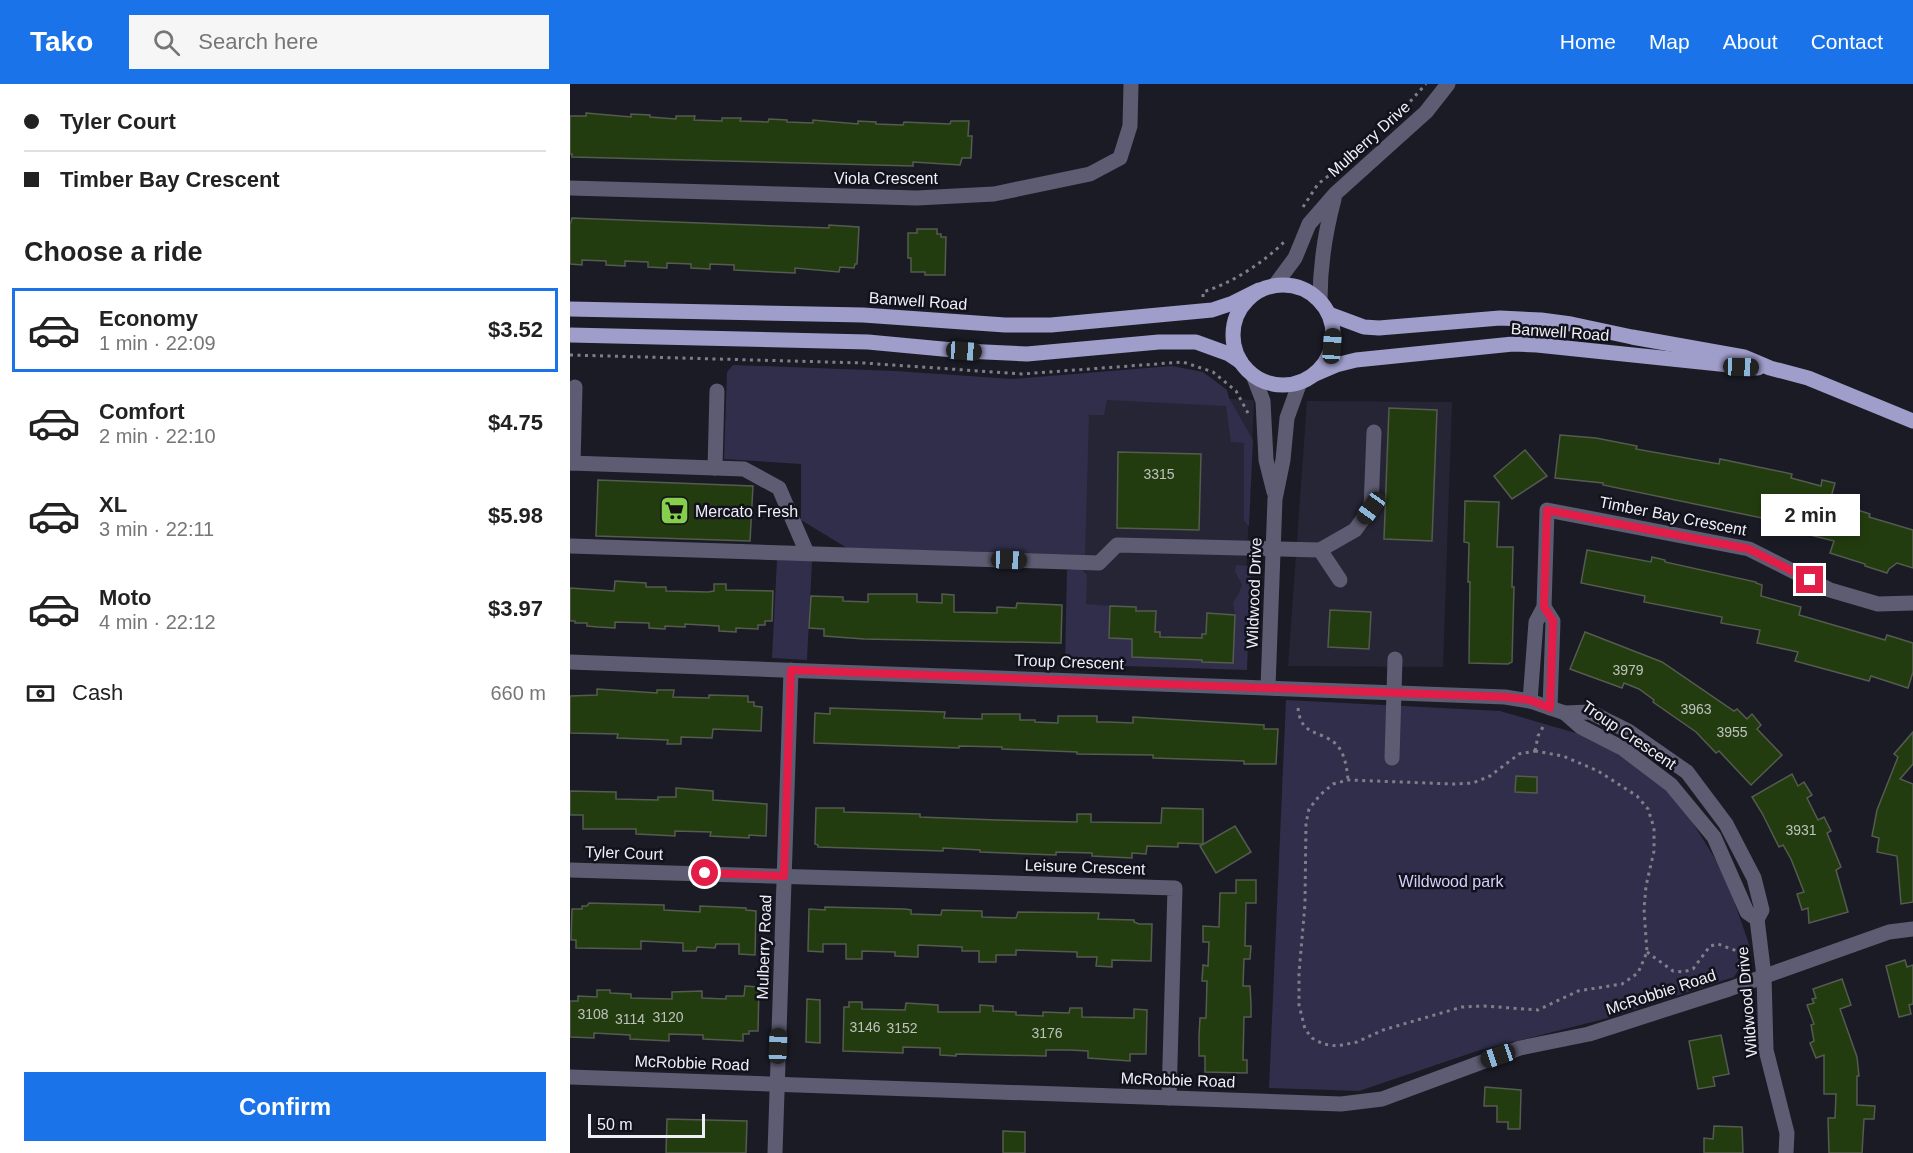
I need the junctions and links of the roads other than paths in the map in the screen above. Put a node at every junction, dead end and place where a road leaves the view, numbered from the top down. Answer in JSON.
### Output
{"nodes":[{"id":1,"x":1131,"y":84,"type":"edge"},
{"id":2,"x":1448,"y":84,"type":"edge"},
{"id":3,"x":570,"y":188,"type":"edge"},
{"id":4,"x":1336,"y":193,"type":"junction"},
{"id":5,"x":1275,"y":285,"type":"junction"},
{"id":6,"x":1259,"y":290,"type":"junction"},
{"id":7,"x":1320,"y":300,"type":"junction"},
{"id":8,"x":570,"y":309,"type":"edge"},
{"id":9,"x":1329,"y":314,"type":"junction"},
{"id":10,"x":570,"y":336,"type":"edge"},
{"id":11,"x":1242,"y":362,"type":"junction"},
{"id":12,"x":1770,"y":368,"type":"junction"},
{"id":13,"x":1315,"y":374,"type":"junction"},
{"id":14,"x":1253,"y":375,"type":"junction"},
{"id":15,"x":1300,"y":382,"type":"junction"},
{"id":16,"x":575,"y":387,"type":"dead end"},
{"id":17,"x":717,"y":391,"type":"dead end"},
{"id":18,"x":1913,"y":421,"type":"edge"},
{"id":19,"x":1374,"y":432,"type":"dead end"},
{"id":20,"x":571,"y":463,"type":"edge"},
{"id":21,"x":715,"y":468,"type":"junction"},
{"id":22,"x":1275,"y":499,"type":"junction"},
{"id":23,"x":570,"y":546,"type":"edge"},
{"id":24,"x":1273,"y":549,"type":"junction"},
{"id":25,"x":1320,"y":550,"type":"junction"},
{"id":26,"x":807,"y":554,"type":"junction"},
{"id":27,"x":1340,"y":580,"type":"dead end"},
{"id":28,"x":1913,"y":603,"type":"edge"},
{"id":29,"x":1544,"y":607,"type":"junction"},
{"id":30,"x":1395,"y":659,"type":"dead end"},
{"id":31,"x":570,"y":662,"type":"edge"},
{"id":32,"x":791,"y":670,"type":"junction"},
{"id":33,"x":1268,"y":687,"type":"junction"},
{"id":34,"x":1394,"y":692,"type":"junction"},
{"id":35,"x":1530,"y":700,"type":"junction"},
{"id":36,"x":1558,"y":710,"type":"junction"},
{"id":37,"x":1392,"y":758,"type":"dead end"},
{"id":38,"x":570,"y":870,"type":"edge"},
{"id":39,"x":784,"y":876,"type":"junction"},
{"id":40,"x":1757,"y":919,"type":"joint"},
{"id":41,"x":1913,"y":929,"type":"edge"},
{"id":42,"x":1764,"y":976,"type":"junction"},
{"id":43,"x":570,"y":1077,"type":"edge"},
{"id":44,"x":777,"y":1084,"type":"junction"},
{"id":45,"x":1169,"y":1098,"type":"junction"},
{"id":46,"x":775,"y":1153,"type":"edge"},
{"id":47,"x":1786,"y":1153,"type":"edge"}],
"edges":[{"from":1,"to":3,"type":"street","name":"Viola Crescent"},
{"from":2,"to":4,"type":"street","name":"Mulberry Drive"},
{"from":4,"to":5,"type":"street","name":"Mulberry Drive"},
{"from":4,"to":7,"type":"street","name":"Mulberry Drive"},
{"from":5,"to":6,"type":"main road"},
{"from":5,"to":7,"type":"main road"},
{"from":6,"to":8,"type":"main road","name":"Banwell Road"},
{"from":6,"to":11,"type":"main road"},
{"from":7,"to":9,"type":"main road"},
{"from":9,"to":12,"type":"main road","name":"Banwell Road"},
{"from":9,"to":13,"type":"main road"},
{"from":10,"to":11,"type":"main road"},
{"from":11,"to":14,"type":"main road"},
{"from":12,"to":13,"type":"main road","name":"Banwell Road"},
{"from":12,"to":18,"type":"main road","name":"Banwell Road"},
{"from":13,"to":15,"type":"main road"},
{"from":14,"to":15,"type":"main road"},
{"from":14,"to":22,"type":"street","name":"Wildwood Drive"},
{"from":15,"to":22,"type":"street","name":"Wildwood Drive"},
{"from":16,"to":20,"type":"street"},
{"from":17,"to":21,"type":"street"},
{"from":19,"to":25,"type":"street"},
{"from":20,"to":21,"type":"street"},
{"from":21,"to":26,"type":"street"},
{"from":22,"to":24,"type":"street","name":"Wildwood Drive"},
{"from":23,"to":26,"type":"street"},
{"from":24,"to":25,"type":"street"},
{"from":24,"to":26,"type":"street"},
{"from":24,"to":33,"type":"street","name":"Wildwood Drive"},
{"from":25,"to":27,"type":"street"},
{"from":28,"to":29,"type":"street","name":"Timber Bay Crescent"},
{"from":29,"to":35,"type":"street","name":"Timber Bay Crescent"},
{"from":29,"to":36,"type":"street","name":"Timber Bay Crescent"},
{"from":30,"to":34,"type":"street"},
{"from":31,"to":32,"type":"street","name":"Troup Crescent"},
{"from":32,"to":33,"type":"street","name":"Troup Crescent"},
{"from":32,"to":39,"type":"street","name":"Mulberry Road"},
{"from":33,"to":34,"type":"street","name":"Troup Crescent"},
{"from":34,"to":35,"type":"street","name":"Troup Crescent"},
{"from":34,"to":37,"type":"street"},
{"from":35,"to":36,"type":"street","name":"Troup Crescent"},
{"from":36,"to":40,"type":"street","name":"Troup Crescent"},
{"from":38,"to":39,"type":"street","name":"Tyler Court"},
{"from":39,"to":44,"type":"street","name":"Mulberry Road"},
{"from":39,"to":45,"type":"street","name":"Leisure Crescent"},
{"from":40,"to":42,"type":"street","name":"Wildwood Drive"},
{"from":41,"to":42,"type":"street"},
{"from":42,"to":45,"type":"street","name":"McRobbie Road"},
{"from":42,"to":47,"type":"street","name":"Wildwood Drive"},
{"from":43,"to":44,"type":"street","name":"McRobbie Road"},
{"from":44,"to":45,"type":"street","name":"McRobbie Road"},
{"from":44,"to":46,"type":"street","name":"Mulberry Road"}]}
